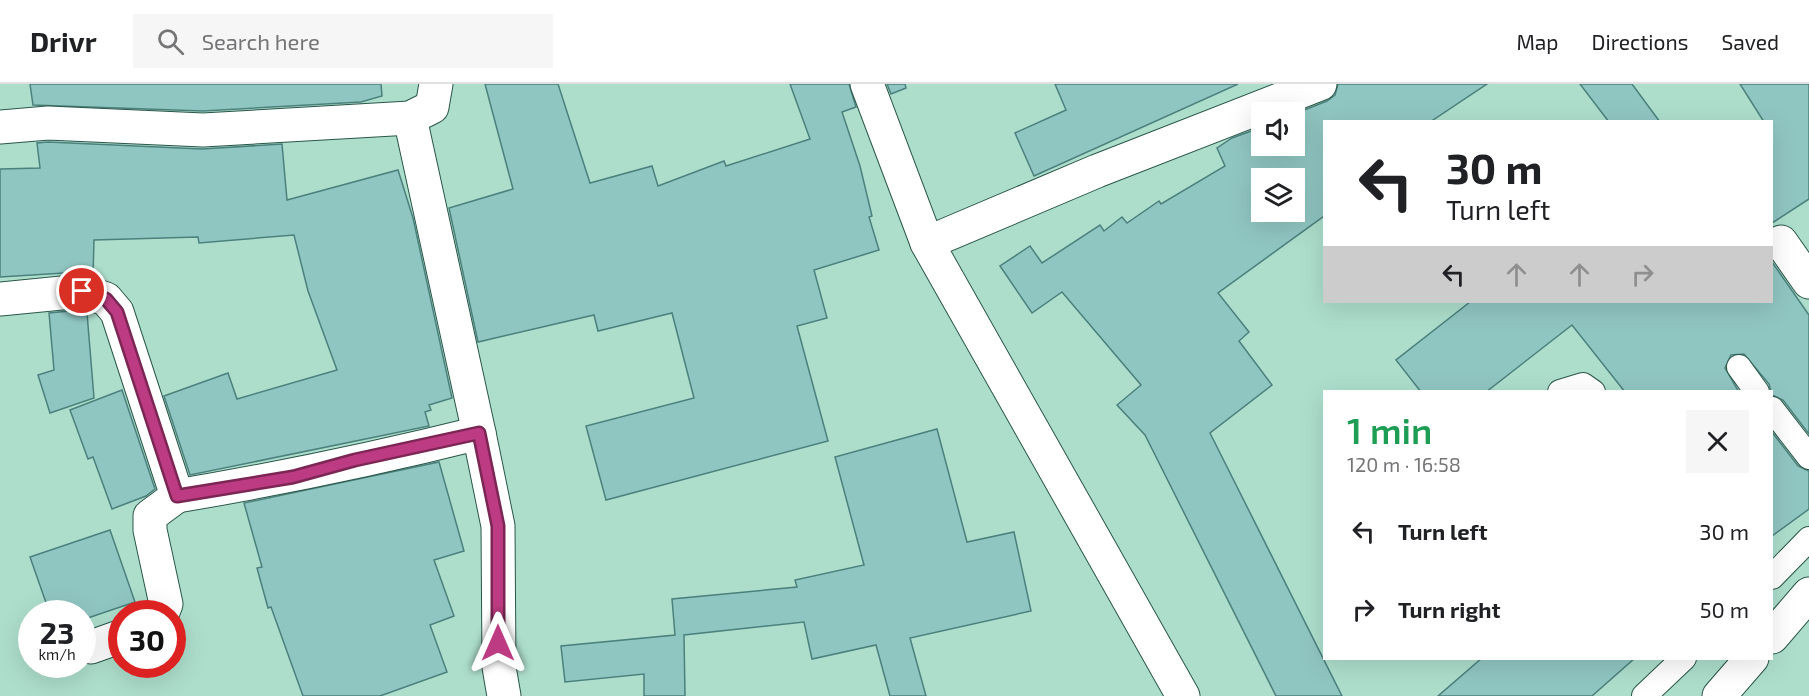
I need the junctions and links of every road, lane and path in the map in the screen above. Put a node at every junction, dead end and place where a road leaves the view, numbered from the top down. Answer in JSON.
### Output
{"nodes":[{"id":1,"x":436,"y":84,"type":"edge"},
{"id":2,"x":867,"y":84,"type":"edge"},
{"id":3,"x":1320,"y":84,"type":"edge"},
{"id":4,"x":410,"y":118,"type":"junction"},
{"id":5,"x":0,"y":127,"type":"edge"},
{"id":6,"x":1781,"y":242,"type":"dead end"},
{"id":7,"x":927,"y":243,"type":"junction"},
{"id":8,"x":1809,"y":282,"type":"edge"},
{"id":9,"x":0,"y":300,"type":"edge"},
{"id":10,"x":1738,"y":367,"type":"dead end"},
{"id":11,"x":1568,"y":390,"type":"edge"},
{"id":12,"x":1590,"y":390,"type":"edge"},
{"id":13,"x":1756,"y":390,"type":"edge"},
{"id":14,"x":1773,"y":411,"type":"edge"},
{"id":15,"x":479,"y":433,"type":"junction"},
{"id":16,"x":1809,"y":458,"type":"edge"},
{"id":17,"x":177,"y":496,"type":"junction"},
{"id":18,"x":1809,"y":539,"type":"edge"},
{"id":19,"x":1773,"y":576,"type":"edge"},
{"id":20,"x":1809,"y":594,"type":"edge"},
{"id":21,"x":165,"y":600,"type":"edge"},
{"id":22,"x":1773,"y":636,"type":"edge"},
{"id":23,"x":1682,"y":660,"type":"edge"},
{"id":24,"x":1750,"y":660,"type":"edge"},
{"id":25,"x":504,"y":696,"type":"edge"},
{"id":26,"x":1183,"y":696,"type":"edge"},
{"id":27,"x":1644,"y":696,"type":"edge"},
{"id":28,"x":1719,"y":696,"type":"edge"}],
"edges":[{"from":1,"to":4,"type":"street"},
{"from":2,"to":7,"type":"street"},
{"from":3,"to":7,"type":"street"},
{"from":4,"to":5,"type":"street"},
{"from":4,"to":15,"type":"street"},
{"from":6,"to":8,"type":"street"},
{"from":7,"to":26,"type":"street"},
{"from":9,"to":17,"type":"street"},
{"from":10,"to":13,"type":"lane"},
{"from":11,"to":12,"type":"lane"},
{"from":14,"to":16,"type":"lane"},
{"from":15,"to":17,"type":"street"},
{"from":15,"to":25,"type":"street"},
{"from":17,"to":21,"type":"street"},
{"from":18,"to":19,"type":"lane"},
{"from":20,"to":22,"type":"street"},
{"from":23,"to":27,"type":"lane"},
{"from":24,"to":28,"type":"street"}]}
